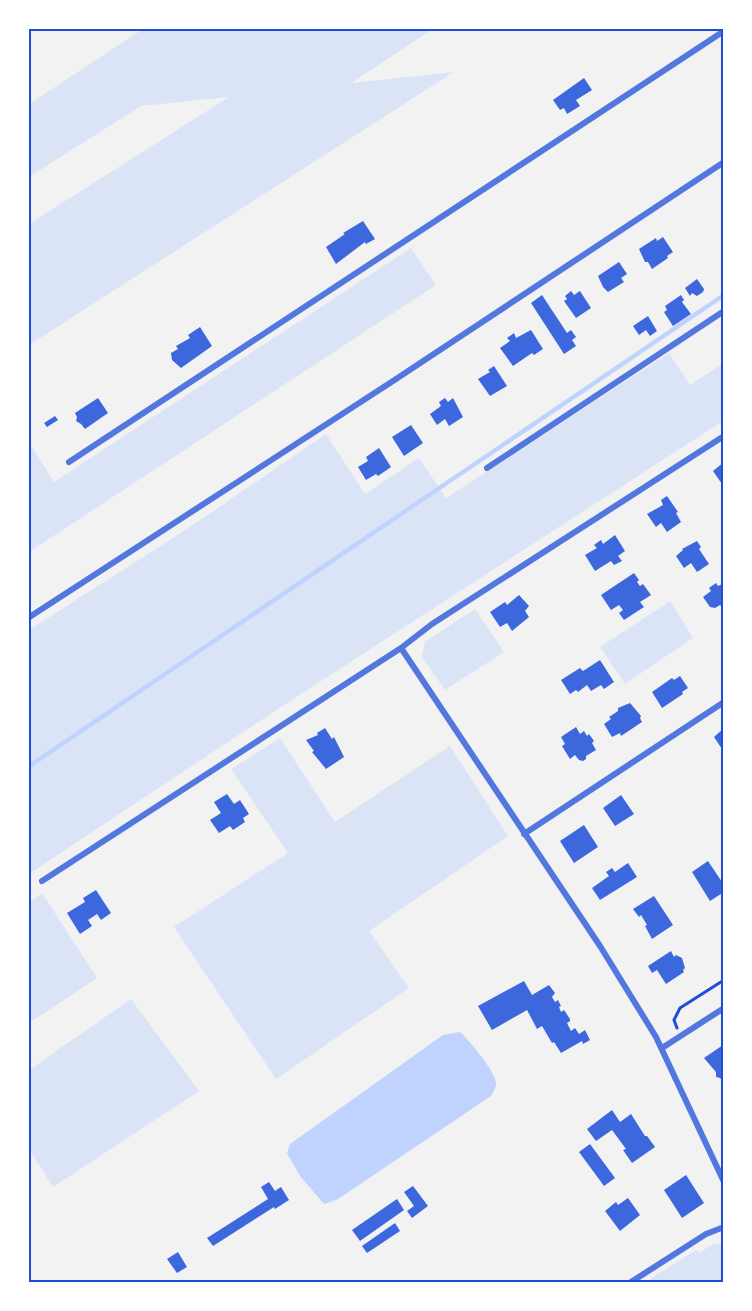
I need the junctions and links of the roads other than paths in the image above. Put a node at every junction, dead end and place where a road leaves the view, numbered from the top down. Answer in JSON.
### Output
{"nodes":[{"id":1,"x":723,"y":31,"type":"edge"},
{"id":2,"x":723,"y":162,"type":"edge"},
{"id":3,"x":723,"y":311,"type":"edge"},
{"id":4,"x":723,"y":436,"type":"edge"},
{"id":5,"x":69,"y":462,"type":"dead end"},
{"id":6,"x":487,"y":468,"type":"dead end"},
{"id":7,"x":28,"y":618,"type":"edge"},
{"id":8,"x":401,"y":648,"type":"junction"},
{"id":9,"x":723,"y":702,"type":"edge"},
{"id":10,"x":524,"y":834,"type":"junction"},
{"id":11,"x":42,"y":881,"type":"dead end"},
{"id":12,"x":723,"y":1008,"type":"edge"},
{"id":13,"x":662,"y":1048,"type":"junction"},
{"id":14,"x":723,"y":1182,"type":"edge"},
{"id":15,"x":723,"y":1227,"type":"edge"},
{"id":16,"x":631,"y":1282,"type":"edge"}],
"edges":[{"from":1,"to":5,"type":"street"},
{"from":2,"to":7,"type":"street"},
{"from":3,"to":6,"type":"street"},
{"from":4,"to":8,"type":"street"},
{"from":8,"to":10,"type":"street"},
{"from":8,"to":11,"type":"street"},
{"from":9,"to":10,"type":"street"},
{"from":10,"to":13,"type":"street"},
{"from":12,"to":13,"type":"street"},
{"from":13,"to":14,"type":"street"},
{"from":15,"to":16,"type":"street"}]}
